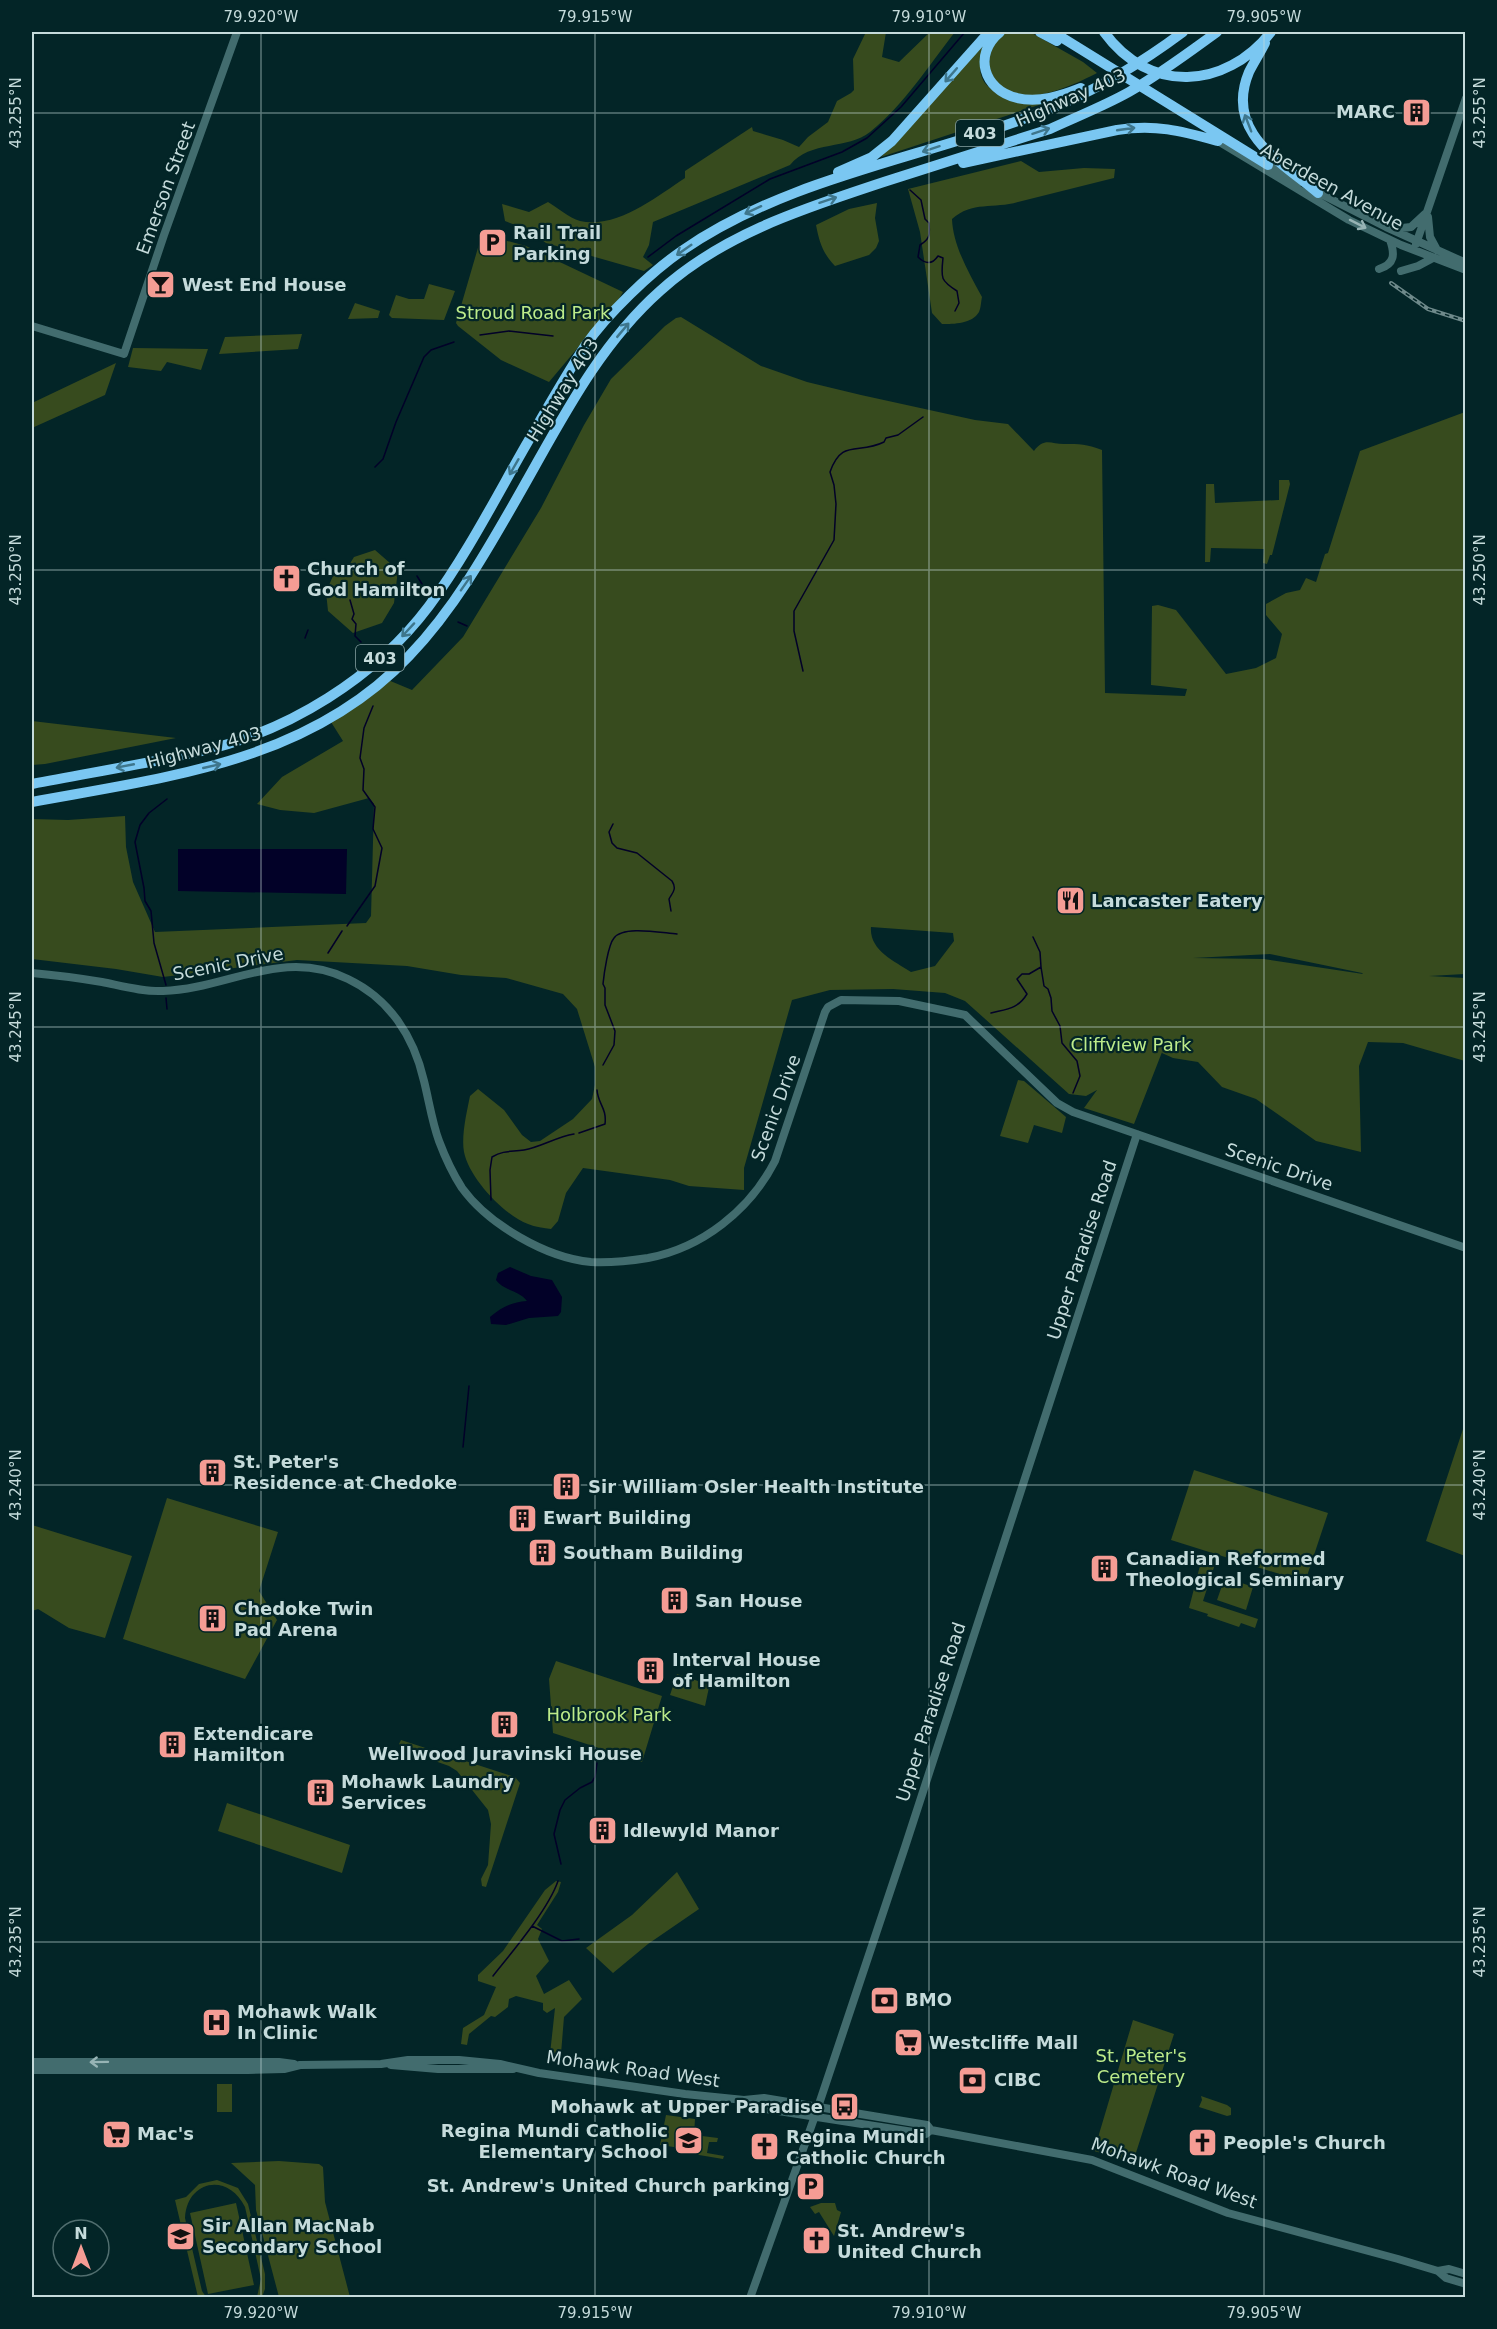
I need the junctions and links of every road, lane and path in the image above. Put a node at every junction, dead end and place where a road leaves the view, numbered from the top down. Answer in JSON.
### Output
{"nodes":[{"id":1,"x":237,"y":32,"type":"edge"},
{"id":2,"x":989,"y":32,"type":"edge"},
{"id":3,"x":1000,"y":32,"type":"edge"},
{"id":4,"x":1040,"y":32,"type":"edge"},
{"id":5,"x":1053,"y":32,"type":"edge"},
{"id":6,"x":1104,"y":32,"type":"edge"},
{"id":7,"x":1217,"y":32,"type":"edge"},
{"id":8,"x":1269,"y":33,"type":"edge"},
{"id":9,"x":1178,"y":35,"type":"edge"},
{"id":10,"x":1096,"y":61,"type":"junction"},
{"id":11,"x":1155,"y":98,"type":"junction"},
{"id":12,"x":1466,"y":98,"type":"edge"},
{"id":13,"x":1218,"y":141,"type":"junction"},
{"id":14,"x":945,"y":163,"type":"junction"},
{"id":15,"x":1268,"y":165,"type":"joint"},
{"id":16,"x":1318,"y":193,"type":"junction"},
{"id":17,"x":773,"y":201,"type":"junction"},
{"id":18,"x":1428,"y":212,"type":"junction"},
{"id":19,"x":1386,"y":227,"type":"junction"},
{"id":20,"x":1390,"y":240,"type":"junction"},
{"id":21,"x":1416,"y":246,"type":"junction"},
{"id":22,"x":1435,"y":254,"type":"junction"},
{"id":23,"x":1466,"y":263,"type":"edge"},
{"id":24,"x":1379,"y":269,"type":"dead end"},
{"id":25,"x":1466,"y":270,"type":"edge"},
{"id":26,"x":1401,"y":271,"type":"dead end"},
{"id":27,"x":32,"y":326,"type":"edge"},
{"id":28,"x":32,"y":784,"type":"edge"},
{"id":29,"x":32,"y":802,"type":"edge"},
{"id":30,"x":32,"y":973,"type":"edge"},
{"id":31,"x":1137,"y":1134,"type":"junction"},
{"id":32,"x":1466,"y":1248,"type":"edge"},
{"id":33,"x":139,"y":2061,"type":"junction"},
{"id":34,"x":32,"y":2062,"type":"edge"},
{"id":35,"x":300,"y":2066,"type":"junction"},
{"id":36,"x":32,"y":2070,"type":"edge"},
{"id":37,"x":127,"y":2070,"type":"junction"},
{"id":38,"x":744,"y":2100,"type":"junction"},
{"id":39,"x":818,"y":2106,"type":"junction"},
{"id":40,"x":815,"y":2116,"type":"junction"},
{"id":41,"x":919,"y":2123,"type":"junction"},
{"id":42,"x":879,"y":2125,"type":"junction"},
{"id":43,"x":931,"y":2130,"type":"junction"},
{"id":44,"x":1438,"y":2271,"type":"junction"},
{"id":45,"x":1466,"y":2274,"type":"edge"},
{"id":46,"x":1466,"y":2284,"type":"edge"},
{"id":47,"x":750,"y":2298,"type":"edge"}],
"edges":[{"from":1,"to":27,"type":"street","name":"Emerson Street"},
{"from":2,"to":17,"type":"highway","one_way":true},
{"from":3,"to":9,"type":"highway"},
{"from":4,"to":10,"type":"highway"},
{"from":5,"to":10,"type":"highway"},
{"from":6,"to":8,"type":"highway"},
{"from":14,"to":7,"type":"highway","name":"Highway 403","number":"403","one_way":true},
{"from":16,"to":8,"type":"highway","one_way":true},
{"from":9,"to":17,"type":"highway","name":"Highway 403","number":"403","one_way":true},
{"from":10,"to":11,"type":"highway"},
{"from":11,"to":13,"type":"highway"},
{"from":11,"to":15,"type":"highway"},
{"from":12,"to":18,"type":"main road"},
{"from":14,"to":13,"type":"highway","one_way":true},
{"from":13,"to":20,"type":"main road","name":"Aberdeen Avenue","one_way":true},
{"from":29,"to":14,"type":"highway","name":"Highway 403","number":"403","one_way":true},
{"from":15,"to":16,"type":"main road","name":"Aberdeen Avenue"},
{"from":16,"to":19,"type":"main road","name":"Aberdeen Avenue"},
{"from":17,"to":28,"type":"highway","name":"Highway 403","number":"403","one_way":true},
{"from":18,"to":19,"type":"main road"},
{"from":18,"to":21,"type":"main road"},
{"from":18,"to":22,"type":"main road"},
{"from":19,"to":21,"type":"main road","name":"Aberdeen Avenue"},
{"from":20,"to":21,"type":"main road","name":"Aberdeen Avenue"},
{"from":20,"to":24,"type":"main road"},
{"from":21,"to":22,"type":"main road","name":"Aberdeen Avenue"},
{"from":22,"to":23,"type":"main road","name":"Aberdeen Avenue"},
{"from":22,"to":25,"type":"main road","name":"Aberdeen Avenue"},
{"from":22,"to":26,"type":"main road"},
{"from":30,"to":31,"type":"street","name":"Scenic Drive"},
{"from":31,"to":32,"type":"street","name":"Scenic Drive"},
{"from":31,"to":39,"type":"street","name":"Upper Paradise Road"},
{"from":33,"to":34,"type":"main road","name":"Mohawk Road West","one_way":true},
{"from":33,"to":35,"type":"main road","name":"Mohawk Road West"},
{"from":33,"to":37,"type":"main road"},
{"from":35,"to":37,"type":"main road","name":"Mohawk Road West"},
{"from":35,"to":38,"type":"main road","name":"Mohawk Road West"},
{"from":36,"to":37,"type":"main road","name":"Mohawk Road West"},
{"from":38,"to":39,"type":"main road","name":"Mohawk Road West"},
{"from":38,"to":40,"type":"main road","name":"Mohawk Road West"},
{"from":39,"to":40,"type":"main road","name":"Upper Paradise Road"},
{"from":39,"to":41,"type":"main road","name":"Mohawk Road West"},
{"from":40,"to":42,"type":"main road","name":"Mohawk Road West"},
{"from":40,"to":47,"type":"main road","name":"Upper Paradise Road"},
{"from":41,"to":42,"type":"main road"},
{"from":41,"to":43,"type":"main road","name":"Mohawk Road West"},
{"from":42,"to":43,"type":"main road","name":"Mohawk Road West"},
{"from":43,"to":44,"type":"main road","name":"Mohawk Road West"},
{"from":44,"to":45,"type":"main road","name":"Mohawk Road West"},
{"from":44,"to":46,"type":"main road","name":"Mohawk Road West"}]}
